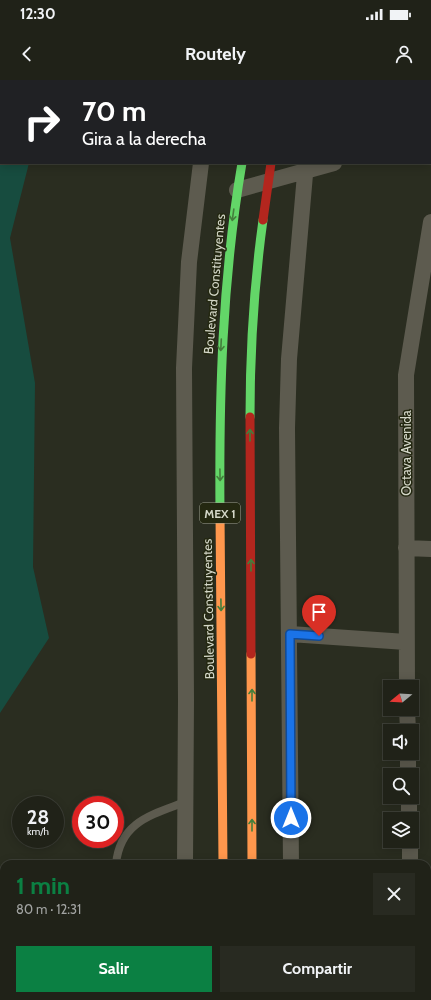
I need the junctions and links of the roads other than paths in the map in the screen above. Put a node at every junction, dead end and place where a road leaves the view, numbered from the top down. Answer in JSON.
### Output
{"nodes":[{"id":1,"x":201,"y":164,"type":"edge"},
{"id":2,"x":242,"y":164,"type":"edge"},
{"id":3,"x":271,"y":164,"type":"edge"},
{"id":4,"x":327,"y":164,"type":"edge"},
{"id":5,"x":305,"y":167,"type":"edge"},
{"id":6,"x":268,"y":181,"type":"junction"},
{"id":7,"x":237,"y":190,"type":"junction"},
{"id":8,"x":431,"y":222,"type":"edge"},
{"id":9,"x":406,"y":548,"type":"junction"},
{"id":10,"x":431,"y":549,"type":"edge"},
{"id":11,"x":290,"y":634,"type":"junction"},
{"id":12,"x":406,"y":642,"type":"junction"},
{"id":13,"x":407,"y":680,"type":"edge"},
{"id":14,"x":185,"y":802,"type":"junction"},
{"id":15,"x":410,"y":848,"type":"edge"},
{"id":16,"x":117,"y":860,"type":"edge"},
{"id":17,"x":185,"y":860,"type":"edge"},
{"id":18,"x":223,"y":860,"type":"edge"},
{"id":19,"x":252,"y":860,"type":"edge"},
{"id":20,"x":291,"y":860,"type":"edge"},
{"id":21,"x":410,"y":860,"type":"edge"}],
"edges":[{"from":1,"to":14,"type":"street"},
{"from":2,"to":7,"type":"highway","name":"Boulevard Constituyentes","number":"MEX 1"},
{"from":3,"to":6,"type":"highway","number":"MEX 1"},
{"from":4,"to":5,"type":"street"},
{"from":5,"to":6,"type":"street"},
{"from":5,"to":11,"type":"street"},
{"from":6,"to":7,"type":"street"},
{"from":19,"to":6,"type":"highway","number":"MEX 1","one_way":true},
{"from":7,"to":18,"type":"highway","name":"Boulevard Constituyentes","number":"MEX 1","one_way":true},
{"from":8,"to":9,"type":"street","name":"Octava Avenida"},
{"from":9,"to":10,"type":"street"},
{"from":9,"to":12,"type":"street","name":"Octava Avenida"},
{"from":11,"to":12,"type":"street"},
{"from":11,"to":20,"type":"street"},
{"from":12,"to":13,"type":"street","name":"Octava Avenida"},
{"from":14,"to":16,"type":"lane"},
{"from":14,"to":17,"type":"street"},
{"from":15,"to":21,"type":"street"}]}
